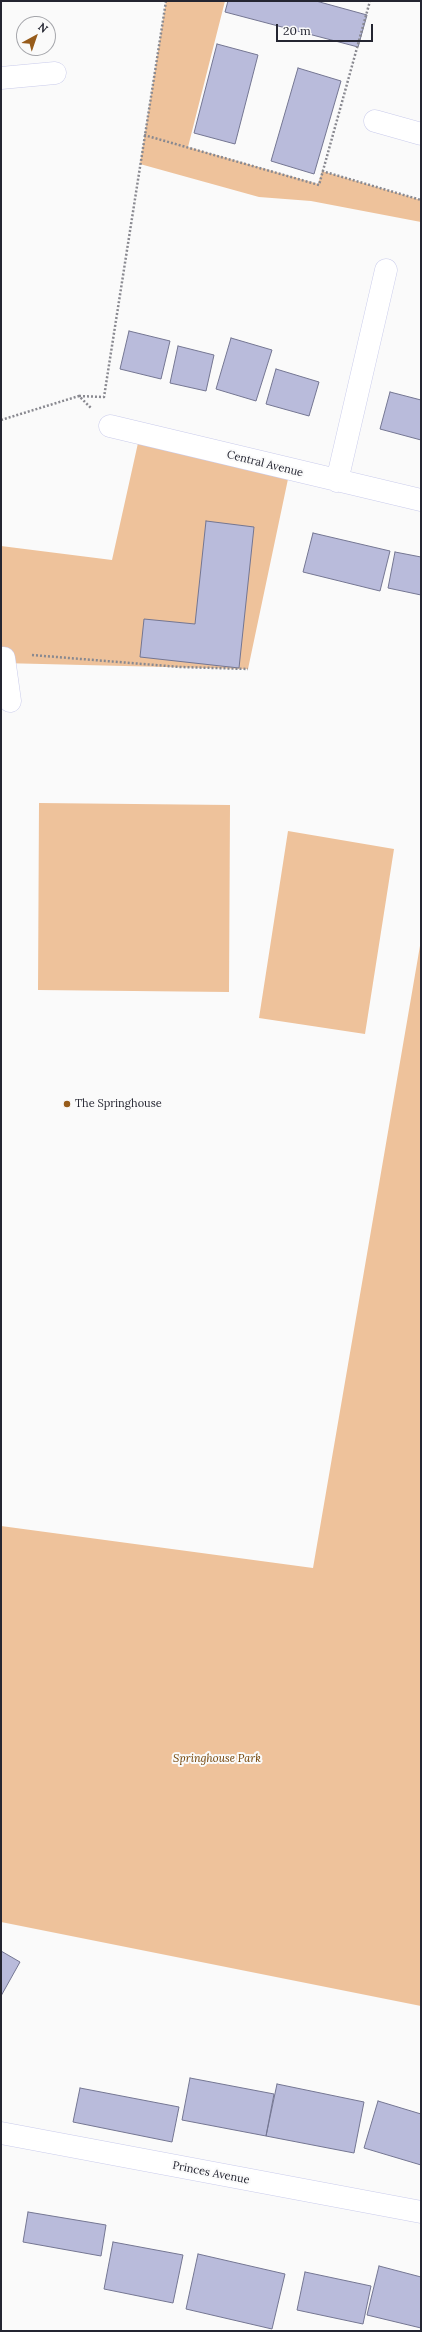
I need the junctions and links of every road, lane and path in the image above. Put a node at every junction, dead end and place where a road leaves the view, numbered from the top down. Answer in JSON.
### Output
{"nodes":[{"id":1,"x":166,"y":1,"type":"edge"},
{"id":2,"x":370,"y":1,"type":"edge"},
{"id":3,"x":54,"y":73,"type":"dead end"},
{"id":4,"x":1,"y":78,"type":"edge"},
{"id":5,"x":375,"y":121,"type":"dead end"},
{"id":6,"x":421,"y":134,"type":"edge"},
{"id":7,"x":144,"y":135,"type":"junction"},
{"id":8,"x":322,"y":171,"type":"junction"},
{"id":9,"x":421,"y":200,"type":"edge"},
{"id":10,"x":386,"y":270,"type":"dead end"},
{"id":11,"x":79,"y":396,"type":"junction"},
{"id":12,"x":1,"y":420,"type":"edge"},
{"id":13,"x":110,"y":426,"type":"joint"},
{"id":14,"x":337,"y":481,"type":"junction"},
{"id":15,"x":421,"y":500,"type":"edge"},
{"id":16,"x":3,"y":658,"type":"edge"},
{"id":17,"x":248,"y":669,"type":"dead end"},
{"id":18,"x":10,"y":701,"type":"dead end"},
{"id":19,"x":1,"y":2134,"type":"edge"},
{"id":20,"x":421,"y":2212,"type":"edge"}],
"edges":[{"from":1,"to":7,"type":"path"},
{"from":2,"to":8,"type":"path"},
{"from":3,"to":4,"type":"street"},
{"from":5,"to":6,"type":"street"},
{"from":7,"to":8,"type":"path"},
{"from":7,"to":11,"type":"path"},
{"from":8,"to":9,"type":"path"},
{"from":10,"to":14,"type":"street"},
{"from":11,"to":12,"type":"path"},
{"from":11,"to":13,"type":"path"},
{"from":13,"to":14,"type":"street","name":"Central Avenue"},
{"from":14,"to":15,"type":"street","name":"Central Avenue"},
{"from":16,"to":17,"type":"path"},
{"from":16,"to":18,"type":"street"},
{"from":19,"to":20,"type":"street","name":"Princes Avenue"}]}
